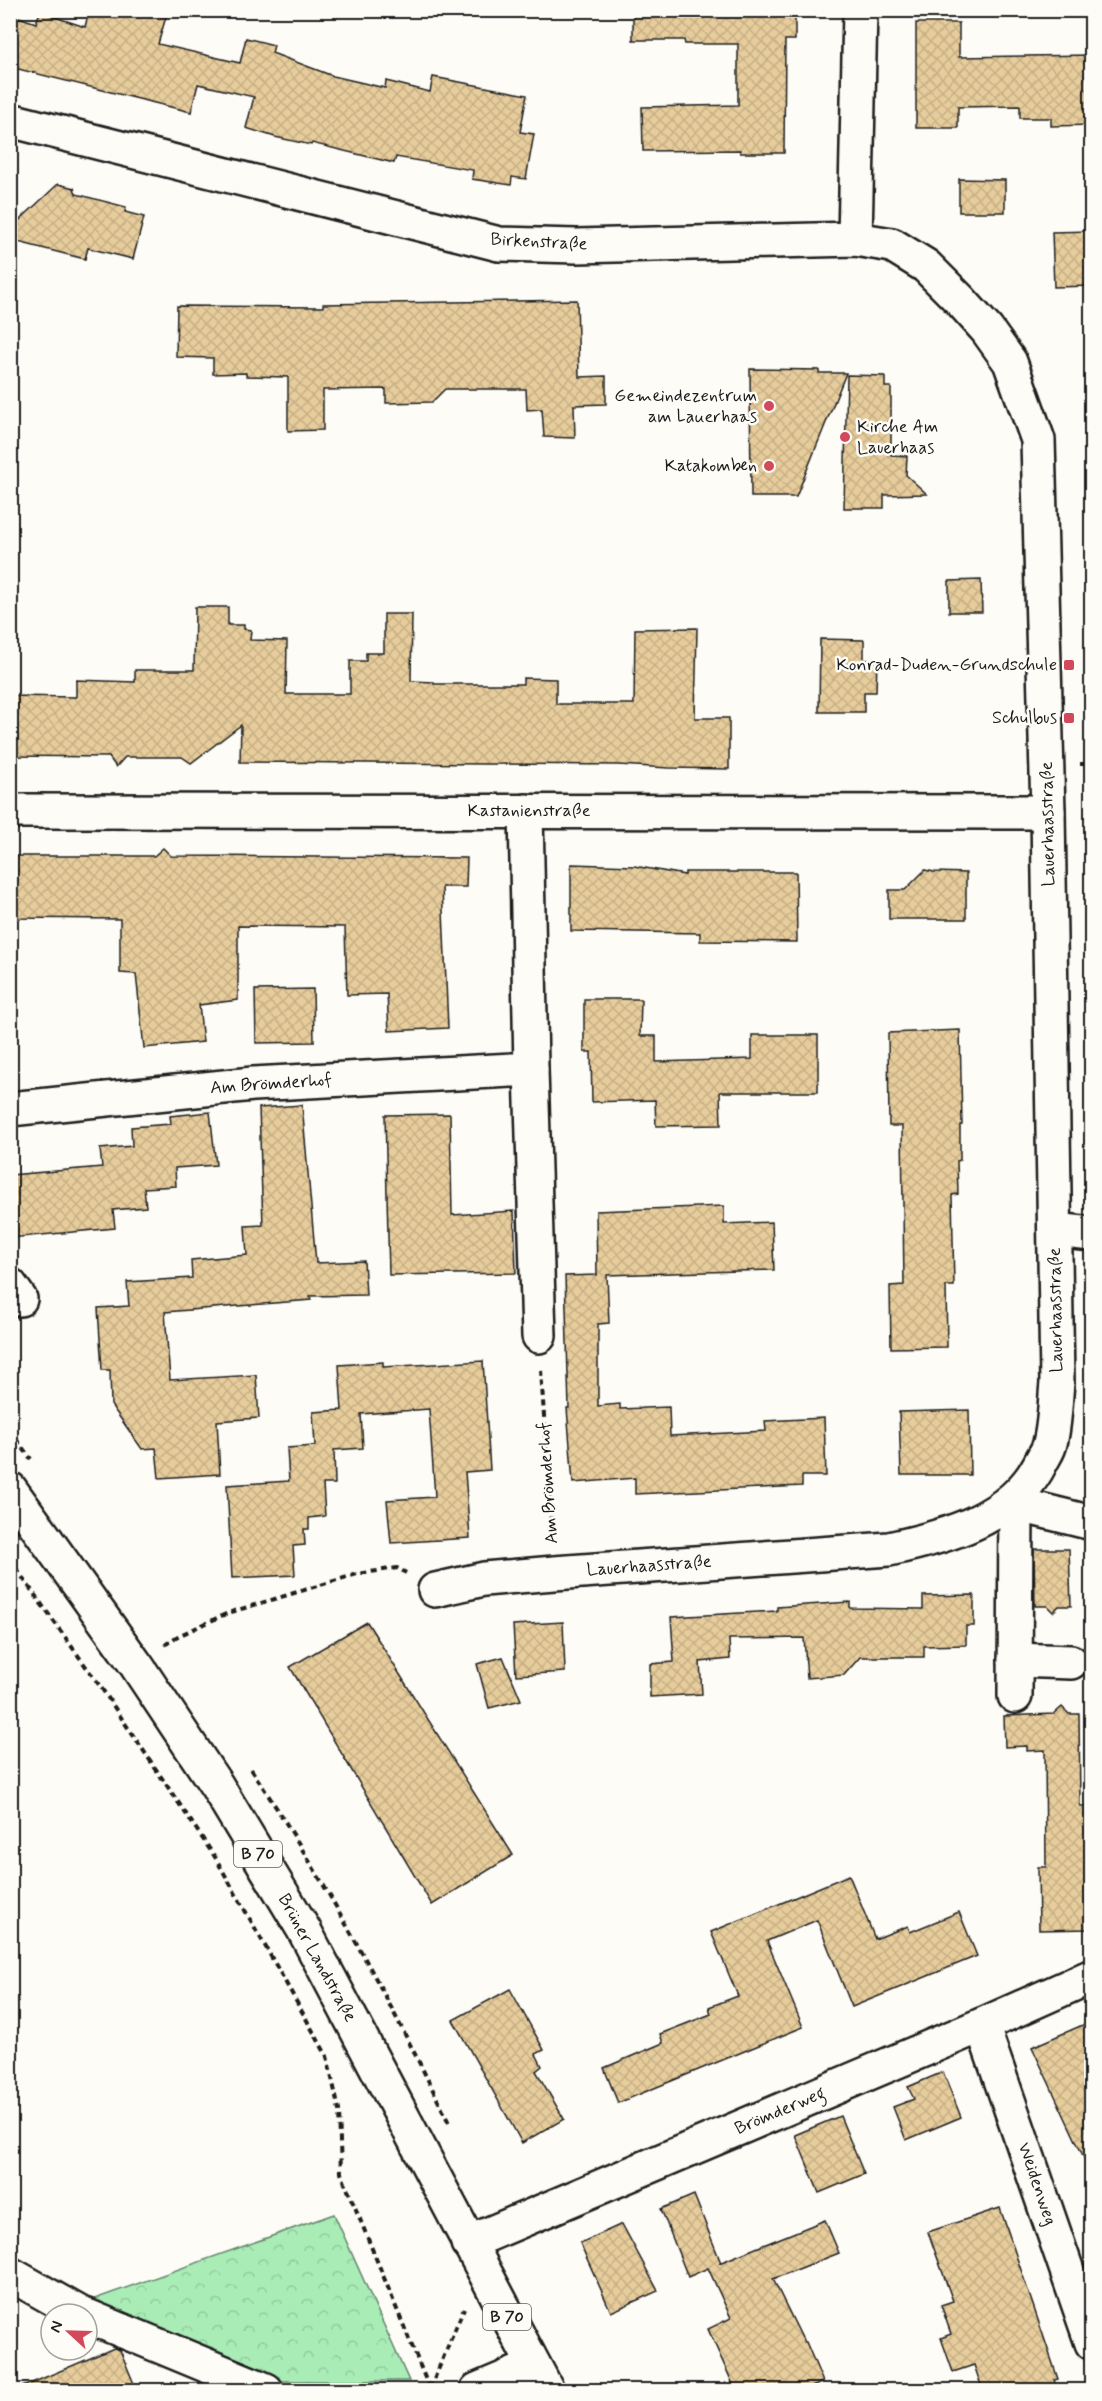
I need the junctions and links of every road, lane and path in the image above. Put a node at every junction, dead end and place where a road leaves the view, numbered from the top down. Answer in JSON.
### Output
{"nodes":[{"id":1,"x":860,"y":10,"type":"edge"},
{"id":2,"x":10,"y":120,"type":"edge"},
{"id":3,"x":855,"y":239,"type":"junction"},
{"id":4,"x":10,"y":811,"type":"edge"},
{"id":5,"x":526,"y":811,"type":"junction"},
{"id":6,"x":1048,"y":812,"type":"junction"},
{"id":7,"x":531,"y":1069,"type":"junction"},
{"id":8,"x":10,"y":1109,"type":"edge"},
{"id":9,"x":1055,"y":1230,"type":"junction"},
{"id":10,"x":1092,"y":1234,"type":"edge"},
{"id":11,"x":539,"y":1336,"type":"joint"},
{"id":12,"x":10,"y":1489,"type":"edge"},
{"id":13,"x":1016,"y":1500,"type":"junction"},
{"id":14,"x":1092,"y":1523,"type":"edge"},
{"id":15,"x":10,"y":1560,"type":"edge"},
{"id":16,"x":554,"y":1572,"type":"junction"},
{"id":17,"x":435,"y":1590,"type":"joint"},
{"id":18,"x":1015,"y":1660,"type":"junction"},
{"id":19,"x":1071,"y":1662,"type":"dead end"},
{"id":20,"x":137,"y":1666,"type":"junction"},
{"id":21,"x":102,"y":1689,"type":"junction"},
{"id":22,"x":1015,"y":1696,"type":"dead end"},
{"id":23,"x":1092,"y":1976,"type":"edge"},
{"id":24,"x":982,"y":2025,"type":"junction"},
{"id":25,"x":468,"y":2243,"type":"junction"},
{"id":26,"x":10,"y":2274,"type":"edge"},
{"id":27,"x":490,"y":2286,"type":"junction"},
{"id":28,"x":60,"y":2302,"type":"edge"},
{"id":29,"x":99,"y":2321,"type":"edge"},
{"id":30,"x":1092,"y":2343,"type":"edge"},
{"id":31,"x":540,"y":2378,"type":"edge"},
{"id":32,"x":430,"y":2390,"type":"edge"},
{"id":33,"x":266,"y":2391,"type":"edge"},
{"id":34,"x":477,"y":2391,"type":"edge"}],
"edges":[{"from":1,"to":3,"type":"street"},
{"from":2,"to":3,"type":"street","name":"Birkenstraße"},
{"from":3,"to":6,"type":"street","name":"Lauerhaasstraße"},
{"from":4,"to":5,"type":"street","name":"Kastanienstraße"},
{"from":5,"to":6,"type":"street","name":"Kastanienstraße"},
{"from":5,"to":7,"type":"street"},
{"from":6,"to":9,"type":"street","name":"Lauerhaasstraße"},
{"from":7,"to":8,"type":"street","name":"Am Brömderhof"},
{"from":7,"to":11,"type":"street"},
{"from":9,"to":10,"type":"street"},
{"from":9,"to":13,"type":"street","name":"Lauerhaasstraße"},
{"from":11,"to":16,"type":"path","name":"Am Brömderhof"},
{"from":12,"to":20,"type":"street","name":"Brüner Landstraße","number":"B 70"},
{"from":13,"to":14,"type":"street"},
{"from":13,"to":16,"type":"street","name":"Lauerhaasstraße"},
{"from":13,"to":18,"type":"street"},
{"from":15,"to":21,"type":"path"},
{"from":16,"to":17,"type":"street","name":"Lauerhaasstraße"},
{"from":17,"to":20,"type":"path"},
{"from":18,"to":19,"type":"street"},
{"from":18,"to":22,"type":"street"},
{"from":20,"to":21,"type":"path"},
{"from":20,"to":25,"type":"street","name":"Brüner Landstraße","number":"B 70"},
{"from":21,"to":32,"type":"path"},
{"from":23,"to":24,"type":"street","name":"Brömderweg"},
{"from":24,"to":25,"type":"street","name":"Brömderweg"},
{"from":24,"to":30,"type":"street","name":"Weidenweg"},
{"from":25,"to":27,"type":"street","name":"Brüner Landstraße","number":"B 70"},
{"from":26,"to":28,"type":"street"},
{"from":27,"to":31,"type":"street","name":"Brüner Landstraße","number":"B 70"},
{"from":27,"to":32,"type":"path"},
{"from":29,"to":33,"type":"street"},
{"from":31,"to":34,"type":"street"}]}
